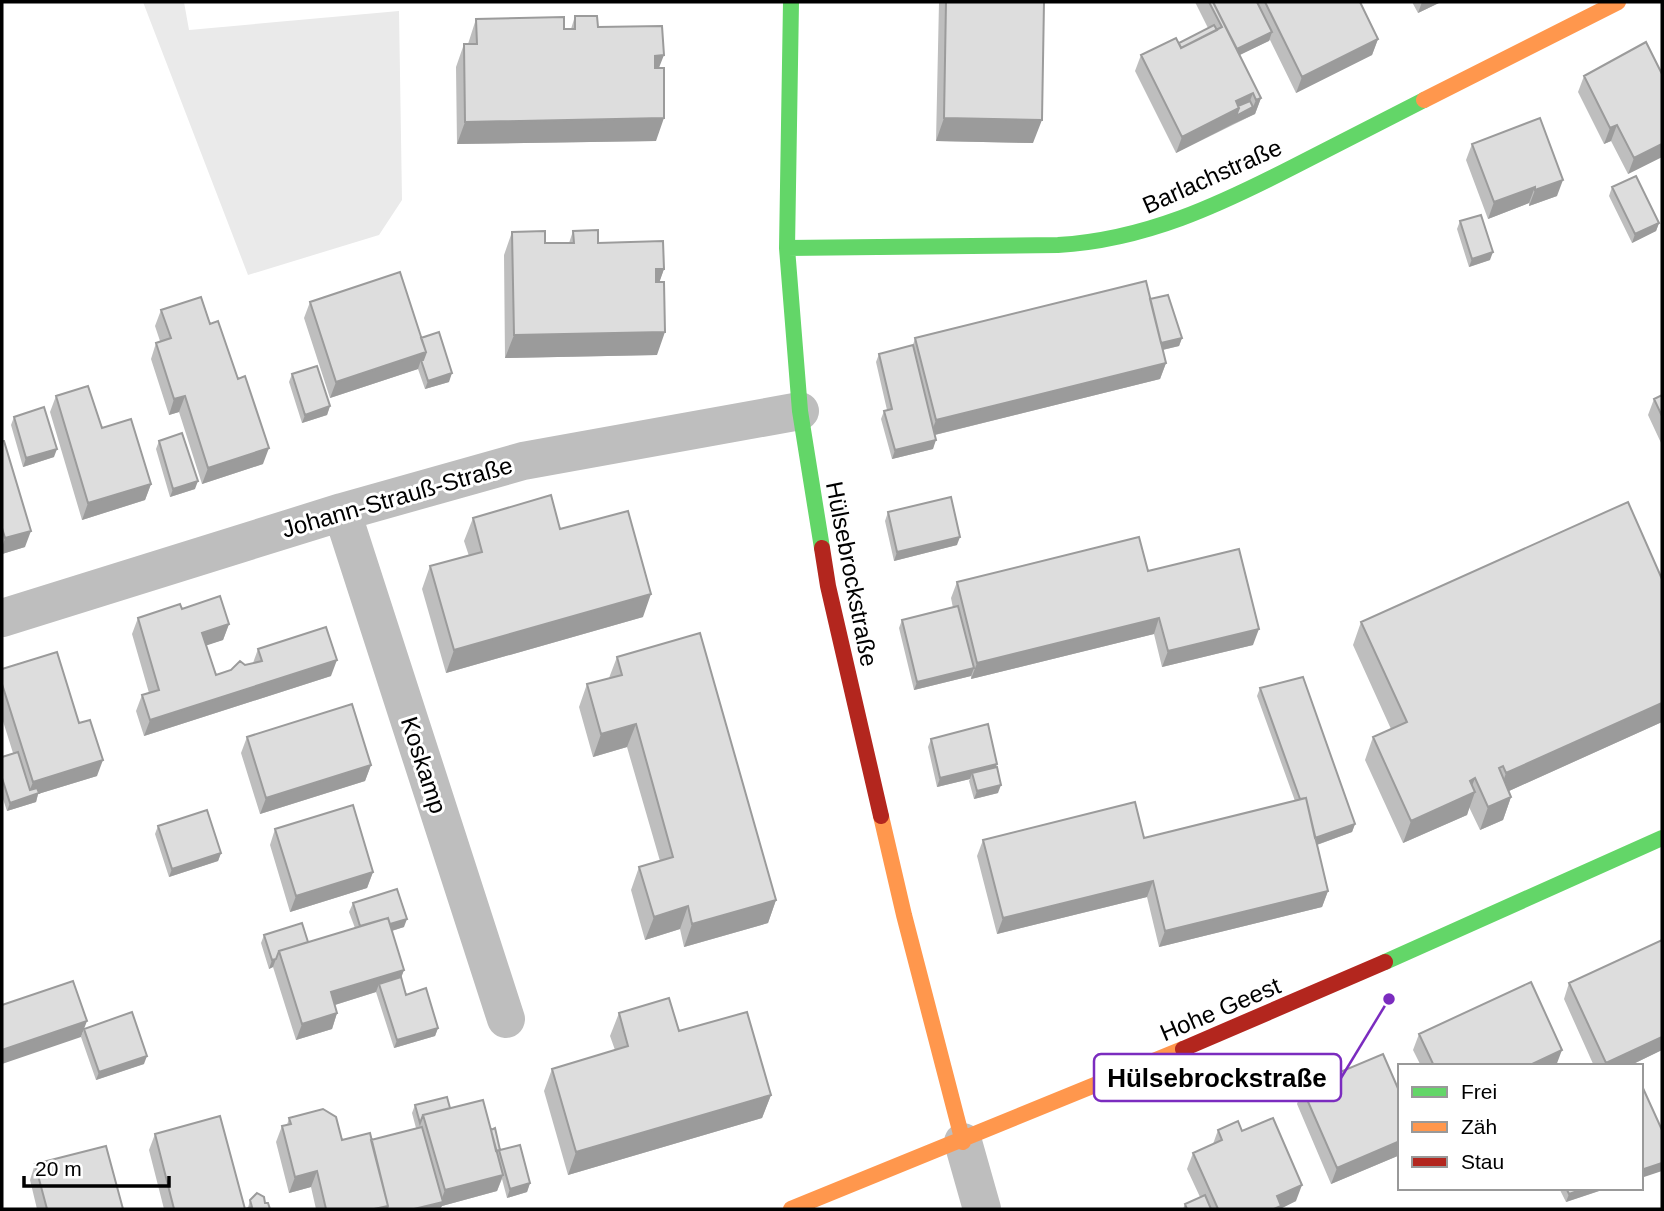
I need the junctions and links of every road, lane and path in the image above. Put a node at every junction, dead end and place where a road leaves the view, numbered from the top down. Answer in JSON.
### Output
{"nodes":[{"id":1,"x":790,"y":2,"type":"edge"},
{"id":2,"x":1618,"y":2,"type":"edge"},
{"id":3,"x":788,"y":248,"type":"junction"},
{"id":4,"x":800,"y":411,"type":"junction"},
{"id":5,"x":342,"y":512,"type":"junction"},
{"id":6,"x":2,"y":618,"type":"edge"},
{"id":7,"x":1662,"y":838,"type":"edge"},
{"id":8,"x":506,"y":1019,"type":"dead end"},
{"id":9,"x":963,"y":1142,"type":"junction"},
{"id":10,"x":791,"y":1209,"type":"edge"},
{"id":11,"x":982,"y":1209,"type":"edge"}],
"edges":[{"from":1,"to":3,"type":"street","name":"Hülsebrockstraße"},
{"from":2,"to":3,"type":"street","name":"Barlachstraße"},
{"from":3,"to":4,"type":"street","name":"Hülsebrockstraße"},
{"from":4,"to":5,"type":"street","name":"Johann-Strauß-Straße"},
{"from":4,"to":9,"type":"street","name":"Hülsebrockstraße"},
{"from":5,"to":6,"type":"street","name":"Johann-Strauß-Straße"},
{"from":5,"to":8,"type":"street","name":"Koskamp"},
{"from":7,"to":9,"type":"street","name":"Hohe Geest"},
{"from":9,"to":10,"type":"street","name":"Hohe Geest"},
{"from":9,"to":11,"type":"street"}]}
